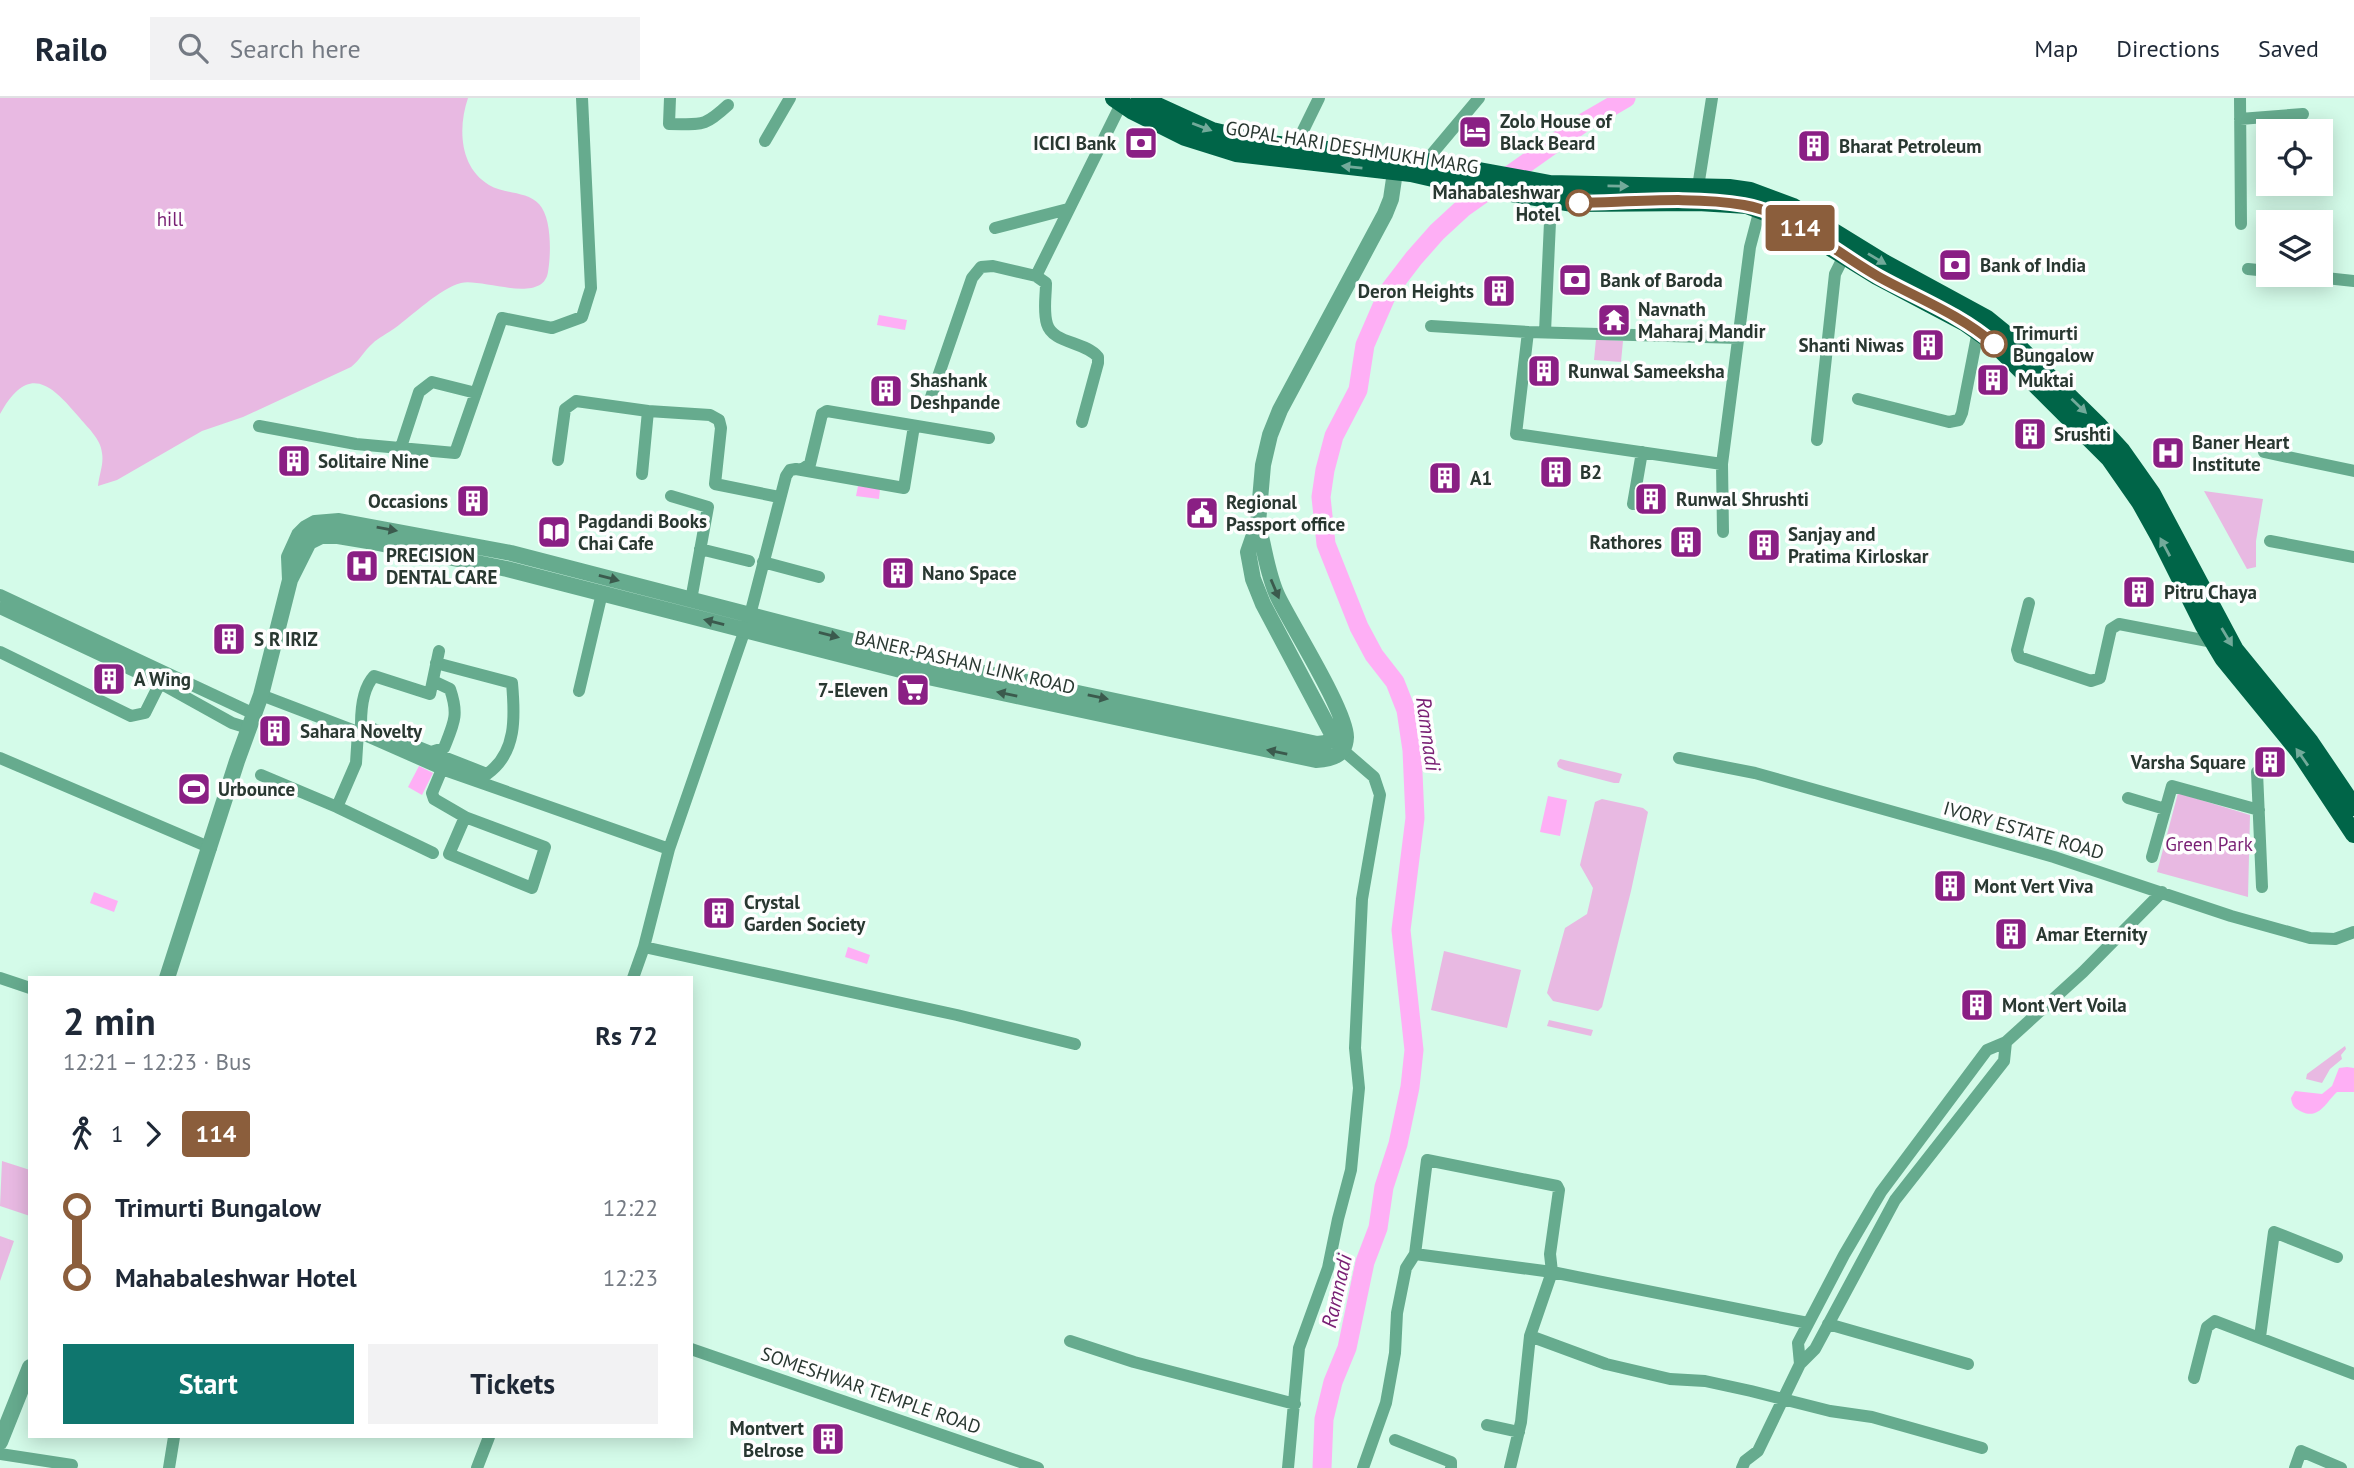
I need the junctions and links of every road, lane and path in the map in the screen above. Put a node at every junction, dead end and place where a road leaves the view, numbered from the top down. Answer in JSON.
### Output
{"nodes":[{"id":1,"x":582,"y":98,"type":"edge"},
{"id":2,"x":670,"y":98,"type":"edge"},
{"id":3,"x":790,"y":98,"type":"edge"},
{"id":4,"x":1140,"y":98,"type":"edge"},
{"id":5,"x":1319,"y":98,"type":"edge"},
{"id":6,"x":1479,"y":98,"type":"edge"},
{"id":7,"x":1712,"y":98,"type":"edge"},
{"id":8,"x":2240,"y":98,"type":"edge"},
{"id":9,"x":1119,"y":100,"type":"edge"},
{"id":10,"x":728,"y":105,"type":"dead end"},
{"id":11,"x":2303,"y":114,"type":"dead end"},
{"id":12,"x":2240,"y":119,"type":"junction"},
{"id":13,"x":765,"y":141,"type":"dead end"},
{"id":14,"x":1295,"y":147,"type":"junction"},
{"id":15,"x":1426,"y":161,"type":"junction"},
{"id":16,"x":1395,"y":172,"type":"junction"},
{"id":17,"x":1472,"y":179,"type":"junction"},
{"id":18,"x":1698,"y":187,"type":"junction"},
{"id":19,"x":1547,"y":194,"type":"junction"},
{"id":20,"x":1068,"y":209,"type":"junction"},
{"id":21,"x":1759,"y":209,"type":"junction"},
{"id":22,"x":2241,"y":224,"type":"dead end"},
{"id":23,"x":995,"y":228,"type":"dead end"},
{"id":24,"x":1825,"y":235,"type":"junction"},
{"id":25,"x":1844,"y":256,"type":"junction"},
{"id":26,"x":2248,"y":269,"type":"dead end"},
{"id":27,"x":2256,"y":270,"type":"edge"},
{"id":28,"x":1036,"y":276,"type":"junction"},
{"id":29,"x":2333,"y":279,"type":"edge"},
{"id":30,"x":2354,"y":281,"type":"edge"},
{"id":31,"x":1431,"y":326,"type":"dead end"},
{"id":32,"x":1528,"y":332,"type":"junction"},
{"id":33,"x":1545,"y":332,"type":"junction"},
{"id":34,"x":1987,"y":332,"type":"junction"},
{"id":35,"x":1739,"y":338,"type":"junction"},
{"id":36,"x":476,"y":393,"type":"junction"},
{"id":37,"x":931,"y":397,"type":"dead end"},
{"id":38,"x":1858,"y":399,"type":"dead end"},
{"id":39,"x":648,"y":411,"type":"junction"},
{"id":40,"x":1082,"y":422,"type":"dead end"},
{"id":41,"x":259,"y":426,"type":"dead end"},
{"id":42,"x":914,"y":426,"type":"junction"},
{"id":43,"x":989,"y":438,"type":"dead end"},
{"id":44,"x":1817,"y":440,"type":"dead end"},
{"id":45,"x":401,"y":447,"type":"junction"},
{"id":46,"x":1642,"y":452,"type":"junction"},
{"id":47,"x":2264,"y":452,"type":"dead end"},
{"id":48,"x":558,"y":460,"type":"dead end"},
{"id":49,"x":1722,"y":464,"type":"junction"},
{"id":50,"x":801,"y":470,"type":"junction"},
{"id":51,"x":2354,"y":471,"type":"edge"},
{"id":52,"x":642,"y":474,"type":"dead end"},
{"id":53,"x":671,"y":496,"type":"dead end"},
{"id":54,"x":779,"y":497,"type":"junction"},
{"id":55,"x":1633,"y":504,"type":"dead end"},
{"id":56,"x":333,"y":531,"type":"junction"},
{"id":57,"x":1723,"y":532,"type":"dead end"},
{"id":58,"x":2270,"y":541,"type":"dead end"},
{"id":59,"x":700,"y":549,"type":"junction"},
{"id":60,"x":2354,"y":557,"type":"edge"},
{"id":61,"x":749,"y":561,"type":"dead end"},
{"id":62,"x":763,"y":562,"type":"junction"},
{"id":63,"x":819,"y":577,"type":"dead end"},
{"id":64,"x":290,"y":580,"type":"junction"},
{"id":65,"x":602,"y":593,"type":"junction"},
{"id":66,"x":0,"y":595,"type":"edge"},
{"id":67,"x":691,"y":600,"type":"junction"},
{"id":68,"x":2029,"y":603,"type":"dead end"},
{"id":69,"x":0,"y":608,"type":"edge"},
{"id":70,"x":747,"y":622,"type":"junction"},
{"id":71,"x":2213,"y":642,"type":"junction"},
{"id":72,"x":0,"y":652,"type":"edge"},
{"id":73,"x":433,"y":681,"type":"junction"},
{"id":74,"x":160,"y":683,"type":"junction"},
{"id":75,"x":579,"y":691,"type":"dead end"},
{"id":76,"x":261,"y":695,"type":"junction"},
{"id":77,"x":250,"y":721,"type":"junction"},
{"id":78,"x":358,"y":732,"type":"junction"},
{"id":79,"x":1337,"y":745,"type":"junction"},
{"id":80,"x":431,"y":752,"type":"junction"},
{"id":81,"x":2,"y":757,"type":"edge"},
{"id":82,"x":1679,"y":758,"type":"dead end"},
{"id":83,"x":442,"y":769,"type":"junction"},
{"id":84,"x":2258,"y":772,"type":"dead end"},
{"id":85,"x":261,"y":775,"type":"dead end"},
{"id":86,"x":2327,"y":780,"type":"junction"},
{"id":87,"x":2127,"y":798,"type":"dead end"},
{"id":88,"x":337,"y":807,"type":"junction"},
{"id":89,"x":2354,"y":807,"type":"edge"},
{"id":90,"x":2165,"y":809,"type":"junction"},
{"id":91,"x":2259,"y":810,"type":"junction"},
{"id":92,"x":465,"y":817,"type":"junction"},
{"id":93,"x":2354,"y":834,"type":"edge"},
{"id":94,"x":211,"y":848,"type":"junction"},
{"id":95,"x":668,"y":849,"type":"junction"},
{"id":96,"x":433,"y":853,"type":"dead end"},
{"id":97,"x":2152,"y":857,"type":"dead end"},
{"id":98,"x":2262,"y":887,"type":"dead end"},
{"id":99,"x":2162,"y":892,"type":"junction"},
{"id":100,"x":2354,"y":932,"type":"edge"},
{"id":101,"x":644,"y":947,"type":"junction"},
{"id":102,"x":168,"y":976,"type":"edge"},
{"id":103,"x":634,"y":976,"type":"edge"},
{"id":104,"x":0,"y":978,"type":"edge"},
{"id":105,"x":28,"y":987,"type":"edge"},
{"id":106,"x":2006,"y":1042,"type":"junction"},
{"id":107,"x":1075,"y":1044,"type":"dead end"},
{"id":108,"x":1415,"y":1254,"type":"junction"},
{"id":109,"x":2337,"y":1256,"type":"dead end"},
{"id":110,"x":1552,"y":1272,"type":"junction"},
{"id":111,"x":1808,"y":1323,"type":"junction"},
{"id":112,"x":1828,"y":1324,"type":"junction"},
{"id":113,"x":1530,"y":1336,"type":"junction"},
{"id":114,"x":2260,"y":1338,"type":"junction"},
{"id":115,"x":1070,"y":1341,"type":"dead end"},
{"id":116,"x":693,"y":1350,"type":"edge"},
{"id":117,"x":1800,"y":1364,"type":"junction"},
{"id":118,"x":1968,"y":1364,"type":"dead end"},
{"id":119,"x":28,"y":1372,"type":"edge"},
{"id":120,"x":2354,"y":1374,"type":"edge"},
{"id":121,"x":2194,"y":1378,"type":"dead end"},
{"id":122,"x":1783,"y":1399,"type":"junction"},
{"id":123,"x":1295,"y":1404,"type":"junction"},
{"id":124,"x":1487,"y":1425,"type":"dead end"},
{"id":125,"x":1519,"y":1432,"type":"junction"},
{"id":126,"x":174,"y":1438,"type":"edge"},
{"id":127,"x":489,"y":1438,"type":"edge"},
{"id":128,"x":1395,"y":1440,"type":"dead end"},
{"id":129,"x":0,"y":1442,"type":"edge"},
{"id":130,"x":1982,"y":1448,"type":"dead end"},
{"id":131,"x":1758,"y":1451,"type":"junction"},
{"id":132,"x":0,"y":1454,"type":"edge"},
{"id":133,"x":72,"y":1465,"type":"dead end"},
{"id":134,"x":169,"y":1468,"type":"edge"},
{"id":135,"x":477,"y":1468,"type":"edge"},
{"id":136,"x":1038,"y":1468,"type":"edge"},
{"id":137,"x":1288,"y":1468,"type":"edge"},
{"id":138,"x":1363,"y":1468,"type":"edge"},
{"id":139,"x":1451,"y":1468,"type":"edge"},
{"id":140,"x":1510,"y":1468,"type":"edge"},
{"id":141,"x":1742,"y":1468,"type":"edge"},
{"id":142,"x":1759,"y":1468,"type":"edge"},
{"id":143,"x":2295,"y":1468,"type":"edge"},
{"id":144,"x":2341,"y":1468,"type":"edge"}],
"edges":[{"from":1,"to":36,"type":"street"},
{"from":2,"to":10,"type":"street"},
{"from":3,"to":13,"type":"street"},
{"from":4,"to":14,"type":"main road","name":"GOPAL HARI DESHMUKH MARG","one_way":true},
{"from":5,"to":14,"type":"street"},
{"from":6,"to":15,"type":"street"},
{"from":7,"to":18,"type":"street"},
{"from":8,"to":12,"type":"street"},
{"from":16,"to":9,"type":"main road","name":"GOPAL HARI DESHMUKH MARG","one_way":true},
{"from":9,"to":20,"type":"street"},
{"from":11,"to":12,"type":"street"},
{"from":12,"to":22,"type":"street"},
{"from":14,"to":15,"type":"main road","name":"GOPAL HARI DESHMUKH MARG"},
{"from":15,"to":17,"type":"main road","name":"GOPAL HARI DESHMUKH MARG"},
{"from":16,"to":17,"type":"main road","name":"GOPAL HARI DESHMUKH MARG"},
{"from":16,"to":79,"type":"street"},
{"from":17,"to":19,"type":"main road","name":"GOPAL HARI DESHMUKH MARG"},
{"from":19,"to":18,"type":"main road","name":"GOPAL HARI DESHMUKH MARG","one_way":true},
{"from":18,"to":24,"type":"main road","name":"GOPAL HARI DESHMUKH MARG"},
{"from":19,"to":21,"type":"main road","name":"GOPAL HARI DESHMUKH MARG"},
{"from":19,"to":33,"type":"street"},
{"from":20,"to":23,"type":"street"},
{"from":20,"to":28,"type":"street"},
{"from":21,"to":24,"type":"main road","name":"GOPAL HARI DESHMUKH MARG"},
{"from":21,"to":35,"type":"street"},
{"from":24,"to":25,"type":"main road","name":"GOPAL HARI DESHMUKH MARG"},
{"from":24,"to":34,"type":"main road","name":"GOPAL HARI DESHMUKH MARG","one_way":true},
{"from":25,"to":34,"type":"main road","name":"GOPAL HARI DESHMUKH MARG"},
{"from":25,"to":44,"type":"street"},
{"from":26,"to":27,"type":"street"},
{"from":28,"to":37,"type":"street"},
{"from":28,"to":40,"type":"street"},
{"from":29,"to":30,"type":"street"},
{"from":31,"to":32,"type":"street"},
{"from":32,"to":33,"type":"street"},
{"from":32,"to":46,"type":"street"},
{"from":33,"to":35,"type":"street"},
{"from":34,"to":38,"type":"street"},
{"from":71,"to":34,"type":"main road","name":"GOPAL HARI DESHMUKH MARG","one_way":true},
{"from":34,"to":86,"type":"main road","name":"GOPAL HARI DESHMUKH MARG","one_way":true},
{"from":35,"to":49,"type":"street"},
{"from":36,"to":45,"type":"street"},
{"from":36,"to":45,"type":"street"},
{"from":39,"to":48,"type":"street"},
{"from":39,"to":52,"type":"street"},
{"from":39,"to":54,"type":"street"},
{"from":41,"to":45,"type":"street"},
{"from":42,"to":43,"type":"street"},
{"from":42,"to":50,"type":"street"},
{"from":42,"to":50,"type":"street"},
{"from":46,"to":49,"type":"street"},
{"from":46,"to":55,"type":"street"},
{"from":47,"to":51,"type":"street"},
{"from":49,"to":57,"type":"street"},
{"from":50,"to":54,"type":"street"},
{"from":53,"to":59,"type":"street"},
{"from":54,"to":62,"type":"street"},
{"from":56,"to":64,"type":"street"},
{"from":56,"to":64,"type":"street","name":"BANER-PASHAN LINK ROAD"},
{"from":56,"to":65,"type":"street","name":"BANER-PASHAN LINK ROAD"},
{"from":56,"to":67,"type":"street","name":"BANER-PASHAN LINK ROAD","one_way":true},
{"from":58,"to":60,"type":"street"},
{"from":59,"to":61,"type":"street"},
{"from":59,"to":67,"type":"street"},
{"from":62,"to":63,"type":"street"},
{"from":62,"to":70,"type":"street"},
{"from":64,"to":76,"type":"street","name":"BANER-PASHAN LINK ROAD"},
{"from":70,"to":65,"type":"street","name":"BANER-PASHAN LINK ROAD","one_way":true},
{"from":65,"to":75,"type":"street"},
{"from":66,"to":77,"type":"street"},
{"from":67,"to":70,"type":"street","name":"BANER-PASHAN LINK ROAD"},
{"from":68,"to":71,"type":"street"},
{"from":69,"to":74,"type":"street"},
{"from":70,"to":79,"type":"street","name":"BANER-PASHAN LINK ROAD"},
{"from":70,"to":95,"type":"street"},
{"from":86,"to":71,"type":"main road","name":"GOPAL HARI DESHMUKH MARG","one_way":true},
{"from":72,"to":74,"type":"street"},
{"from":73,"to":80,"type":"street"},
{"from":73,"to":80,"type":"street"},
{"from":73,"to":80,"type":"street"},
{"from":74,"to":77,"type":"street"},
{"from":76,"to":77,"type":"street","name":"BANER-PASHAN LINK ROAD"},
{"from":76,"to":78,"type":"street"},
{"from":77,"to":94,"type":"street","name":"BANER-PASHAN LINK ROAD"},
{"from":78,"to":83,"type":"street"},
{"from":78,"to":88,"type":"street"},
{"from":79,"to":123,"type":"street"},
{"from":81,"to":94,"type":"street"},
{"from":82,"to":99,"type":"street","name":"IVORY ESTATE ROAD"},
{"from":83,"to":92,"type":"street"},
{"from":83,"to":95,"type":"street"},
{"from":84,"to":91,"type":"street"},
{"from":85,"to":88,"type":"street"},
{"from":86,"to":89,"type":"main road","name":"GOPAL HARI DESHMUKH MARG"},
{"from":86,"to":93,"type":"main road","name":"GOPAL HARI DESHMUKH MARG"},
{"from":87,"to":90,"type":"street"},
{"from":88,"to":96,"type":"street"},
{"from":90,"to":91,"type":"street"},
{"from":90,"to":97,"type":"street"},
{"from":91,"to":98,"type":"street"},
{"from":92,"to":92,"type":"street"},
{"from":94,"to":102,"type":"street","name":"BANER-PASHAN LINK ROAD"},
{"from":95,"to":101,"type":"street"},
{"from":99,"to":100,"type":"street","name":"IVORY ESTATE ROAD"},
{"from":99,"to":106,"type":"street"},
{"from":101,"to":103,"type":"street"},
{"from":101,"to":107,"type":"street"},
{"from":104,"to":105,"type":"street"},
{"from":106,"to":111,"type":"street"},
{"from":106,"to":112,"type":"street"},
{"from":108,"to":110,"type":"street"},
{"from":108,"to":110,"type":"street"},
{"from":108,"to":138,"type":"street"},
{"from":109,"to":114,"type":"street"},
{"from":110,"to":111,"type":"street"},
{"from":110,"to":113,"type":"street"},
{"from":111,"to":117,"type":"street"},
{"from":112,"to":117,"type":"street"},
{"from":112,"to":118,"type":"street"},
{"from":113,"to":122,"type":"street"},
{"from":113,"to":125,"type":"street"},
{"from":114,"to":120,"type":"street"},
{"from":114,"to":121,"type":"street"},
{"from":115,"to":123,"type":"street"},
{"from":116,"to":136,"type":"street","name":"SOMESHWAR TEMPLE ROAD"},
{"from":117,"to":122,"type":"street"},
{"from":119,"to":129,"type":"street"},
{"from":122,"to":130,"type":"street"},
{"from":122,"to":131,"type":"street"},
{"from":123,"to":137,"type":"street"},
{"from":124,"to":125,"type":"street"},
{"from":125,"to":140,"type":"street"},
{"from":126,"to":134,"type":"street"},
{"from":127,"to":135,"type":"street"},
{"from":128,"to":139,"type":"street"},
{"from":131,"to":141,"type":"street"},
{"from":131,"to":142,"type":"street"},
{"from":132,"to":133,"type":"street"},
{"from":143,"to":144,"type":"street"}]}
